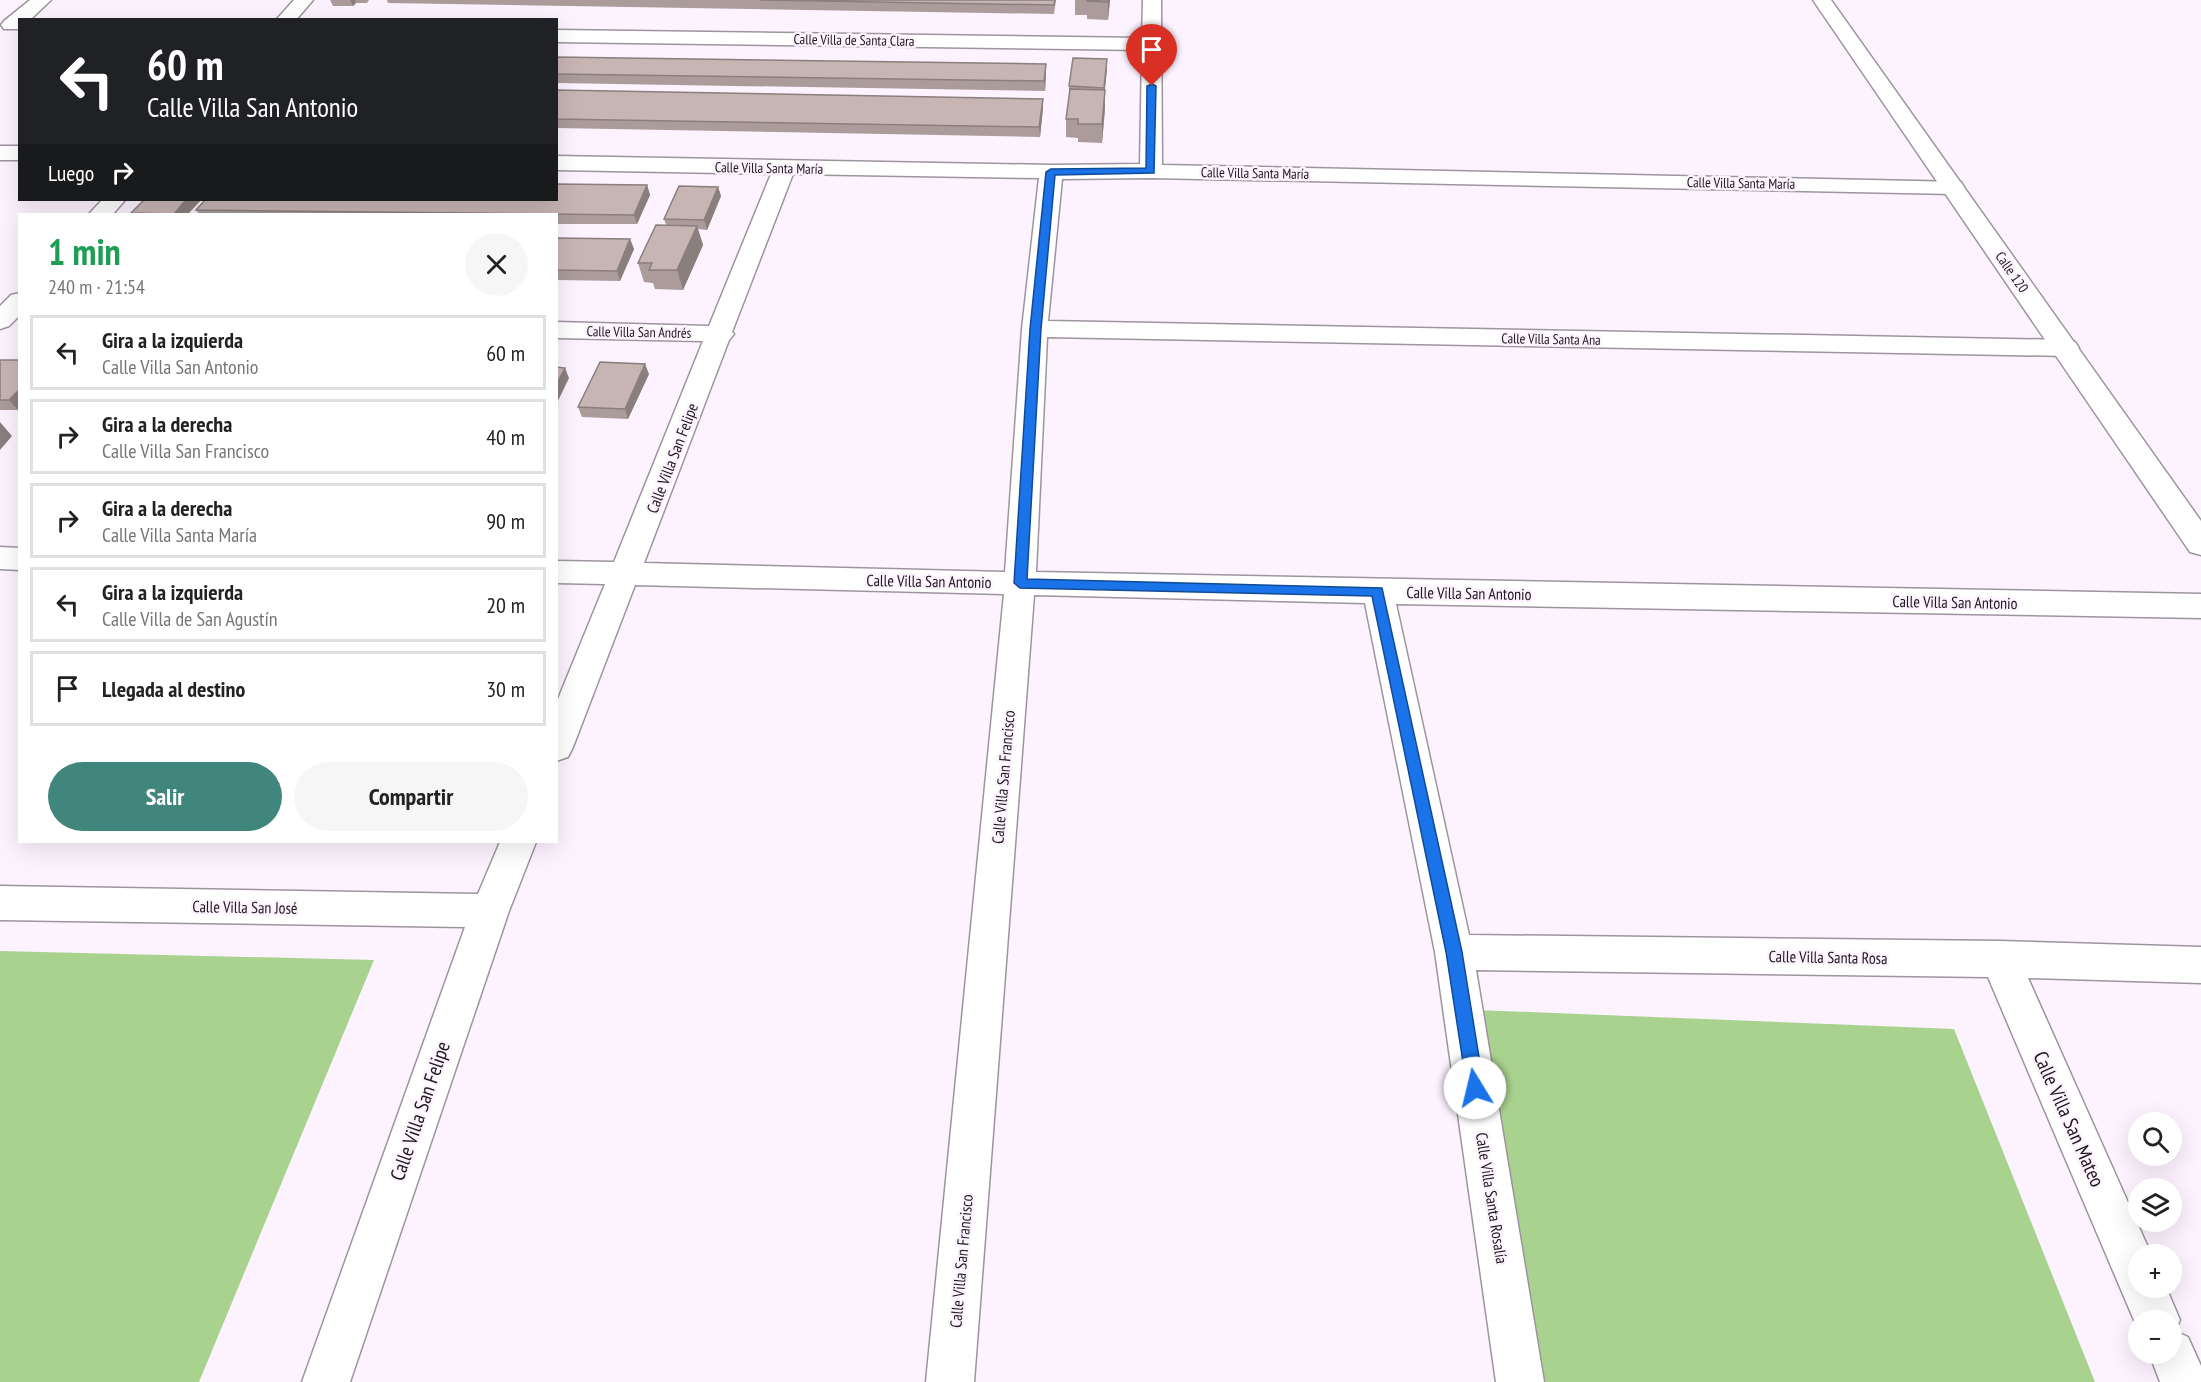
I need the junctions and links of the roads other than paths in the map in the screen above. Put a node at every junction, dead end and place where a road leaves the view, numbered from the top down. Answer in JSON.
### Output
{"nodes":[{"id":1,"x":42,"y":0,"type":"edge"},
{"id":2,"x":303,"y":0,"type":"edge"},
{"id":3,"x":1152,"y":0,"type":"edge"},
{"id":4,"x":1822,"y":0,"type":"edge"},
{"id":5,"x":19,"y":18,"type":"edge"},
{"id":6,"x":287,"y":18,"type":"edge"},
{"id":7,"x":558,"y":36,"type":"edge"},
{"id":8,"x":1152,"y":44,"type":"junction"},
{"id":9,"x":0,"y":153,"type":"edge"},
{"id":10,"x":18,"y":153,"type":"edge"},
{"id":11,"x":558,"y":163,"type":"edge"},
{"id":12,"x":784,"y":168,"type":"junction"},
{"id":13,"x":1151,"y":171,"type":"junction"},
{"id":14,"x":1051,"y":172,"type":"junction"},
{"id":15,"x":1953,"y":187,"type":"junction"},
{"id":16,"x":113,"y":201,"type":"edge"},
{"id":17,"x":101,"y":213,"type":"edge"},
{"id":18,"x":1035,"y":329,"type":"junction"},
{"id":19,"x":558,"y":330,"type":"edge"},
{"id":20,"x":721,"y":334,"type":"junction"},
{"id":21,"x":2066,"y":348,"type":"junction"},
{"id":22,"x":2201,"y":544,"type":"edge"},
{"id":23,"x":0,"y":558,"type":"edge"},
{"id":24,"x":18,"y":559,"type":"edge"},
{"id":25,"x":558,"y":572,"type":"edge"},
{"id":26,"x":627,"y":574,"type":"junction"},
{"id":27,"x":1020,"y":583,"type":"junction"},
{"id":28,"x":1377,"y":592,"type":"junction"},
{"id":29,"x":2201,"y":606,"type":"edge"},
{"id":30,"x":558,"y":742,"type":"edge"},
{"id":31,"x":518,"y":843,"type":"edge"},
{"id":32,"x":0,"y":903,"type":"edge"},
{"id":33,"x":490,"y":911,"type":"junction"},
{"id":34,"x":1454,"y":952,"type":"junction"},
{"id":35,"x":2000,"y":959,"type":"junction"},
{"id":36,"x":2201,"y":965,"type":"edge"},
{"id":37,"x":2128,"y":1253,"type":"edge"},
{"id":38,"x":2177,"y":1364,"type":"edge"},
{"id":39,"x":326,"y":1382,"type":"edge"},
{"id":40,"x":950,"y":1382,"type":"edge"},
{"id":41,"x":1520,"y":1382,"type":"edge"},
{"id":42,"x":2184,"y":1382,"type":"edge"}],
"edges":[{"from":1,"to":5,"type":"street"},
{"from":2,"to":6,"type":"street"},
{"from":3,"to":8,"type":"street"},
{"from":4,"to":15,"type":"street","name":"Calle 120"},
{"from":7,"to":8,"type":"street","name":"Calle Villa de Santa Clara"},
{"from":8,"to":13,"type":"street"},
{"from":9,"to":10,"type":"street"},
{"from":11,"to":12,"type":"street","name":"Calle Villa Santa María"},
{"from":12,"to":14,"type":"street","name":"Calle Villa Santa María"},
{"from":12,"to":20,"type":"street","name":"Calle Villa San Felipe"},
{"from":13,"to":14,"type":"street","name":"Calle Villa Santa María"},
{"from":13,"to":15,"type":"street","name":"Calle Villa Santa María"},
{"from":14,"to":18,"type":"street","name":"Calle Villa San Francisco"},
{"from":15,"to":21,"type":"street","name":"Calle 120"},
{"from":16,"to":17,"type":"street"},
{"from":18,"to":21,"type":"street","name":"Calle Villa Santa Ana"},
{"from":18,"to":27,"type":"street","name":"Calle Villa San Francisco"},
{"from":19,"to":20,"type":"street","name":"Calle Villa San Andrés"},
{"from":20,"to":26,"type":"street","name":"Calle Villa San Felipe"},
{"from":21,"to":22,"type":"street","name":"Calle 120"},
{"from":23,"to":24,"type":"street"},
{"from":25,"to":26,"type":"street","name":"Calle Villa San Antonio"},
{"from":26,"to":27,"type":"street","name":"Calle Villa San Antonio"},
{"from":26,"to":30,"type":"street","name":"Calle Villa San Felipe"},
{"from":27,"to":28,"type":"street","name":"Calle Villa San Antonio"},
{"from":27,"to":40,"type":"street","name":"Calle Villa San Francisco"},
{"from":28,"to":29,"type":"street","name":"Calle Villa San Antonio"},
{"from":28,"to":34,"type":"street","name":"Calle Villa Santa Rosalía"},
{"from":31,"to":33,"type":"street","name":"Calle Villa San Felipe"},
{"from":32,"to":33,"type":"street","name":"Calle Villa San José"},
{"from":33,"to":39,"type":"street","name":"Calle Villa San Felipe"},
{"from":34,"to":35,"type":"street","name":"Calle Villa Santa Rosa"},
{"from":34,"to":41,"type":"street","name":"Calle Villa Santa Rosalía"},
{"from":35,"to":36,"type":"street","name":"Calle Villa Santa Rosa"},
{"from":35,"to":37,"type":"street","name":"Calle Villa San Mateo"},
{"from":38,"to":42,"type":"street"}]}
